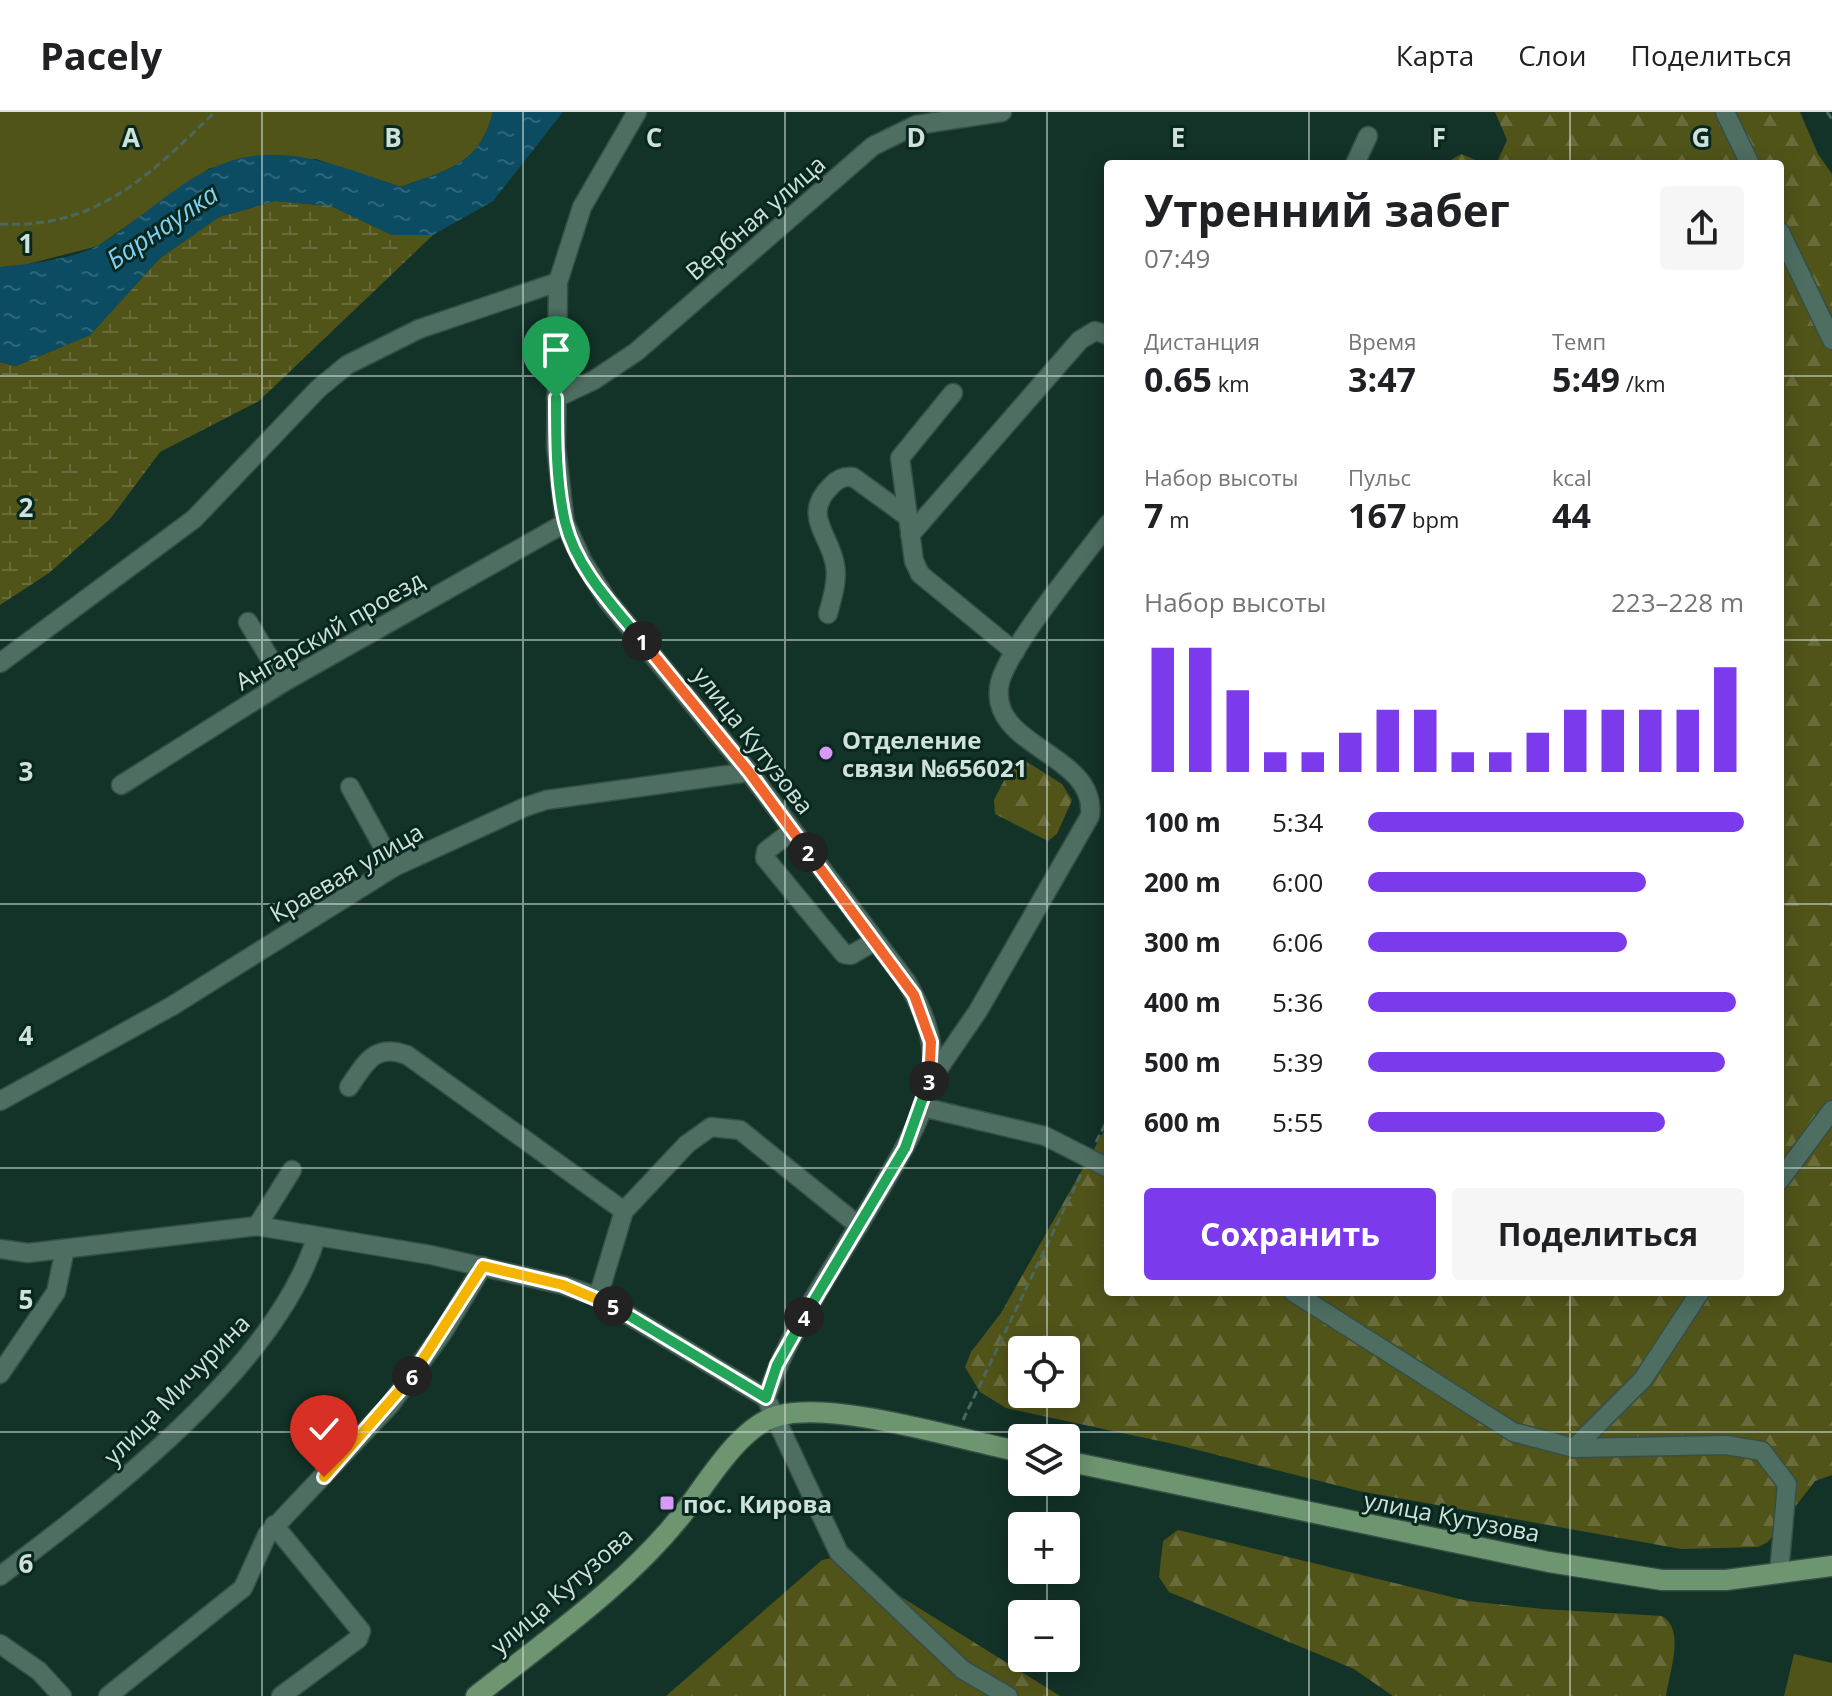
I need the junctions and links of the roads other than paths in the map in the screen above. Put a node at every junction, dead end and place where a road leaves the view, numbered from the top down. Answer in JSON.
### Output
{"nodes":[{"id":1,"x":637,"y":112,"type":"edge"},
{"id":2,"x":1002,"y":112,"type":"edge"},
{"id":3,"x":1725,"y":112,"type":"edge"},
{"id":4,"x":1368,"y":136,"type":"dead end"},
{"id":5,"x":1357,"y":160,"type":"edge"},
{"id":6,"x":1748,"y":160,"type":"edge"},
{"id":7,"x":1784,"y":240,"type":"edge"},
{"id":8,"x":558,"y":282,"type":"junction"},
{"id":9,"x":1104,"y":334,"type":"edge"},
{"id":10,"x":1832,"y":340,"type":"edge"},
{"id":11,"x":953,"y":393,"type":"dead end"},
{"id":12,"x":556,"y":398,"type":"junction"},
{"id":13,"x":565,"y":523,"type":"junction"},
{"id":14,"x":909,"y":526,"type":"junction"},
{"id":15,"x":1104,"y":530,"type":"edge"},
{"id":16,"x":828,"y":614,"type":"dead end"},
{"id":17,"x":248,"y":622,"type":"dead end"},
{"id":18,"x":1015,"y":652,"type":"junction"},
{"id":19,"x":0,"y":663,"type":"edge"},
{"id":20,"x":284,"y":682,"type":"junction"},
{"id":21,"x":749,"y":772,"type":"junction"},
{"id":22,"x":121,"y":785,"type":"dead end"},
{"id":23,"x":350,"y":787,"type":"dead end"},
{"id":24,"x":792,"y":831,"type":"junction"},
{"id":25,"x":394,"y":867,"type":"junction"},
{"id":26,"x":875,"y":941,"type":"junction"},
{"id":27,"x":929,"y":1084,"type":"junction"},
{"id":28,"x":349,"y":1087,"type":"dead end"},
{"id":29,"x":0,"y":1101,"type":"edge"},
{"id":30,"x":922,"y":1107,"type":"junction"},
{"id":31,"x":1832,"y":1110,"type":"edge"},
{"id":32,"x":1104,"y":1166,"type":"edge"},
{"id":33,"x":292,"y":1170,"type":"dead end"},
{"id":34,"x":1784,"y":1175,"type":"edge"},
{"id":35,"x":624,"y":1211,"type":"junction"},
{"id":36,"x":257,"y":1226,"type":"junction"},
{"id":37,"x":859,"y":1226,"type":"junction"},
{"id":38,"x":316,"y":1238,"type":"junction"},
{"id":39,"x":0,"y":1249,"type":"edge"},
{"id":40,"x":65,"y":1249,"type":"junction"},
{"id":41,"x":483,"y":1266,"type":"junction"},
{"id":42,"x":1299,"y":1296,"type":"edge"},
{"id":43,"x":1697,"y":1296,"type":"edge"},
{"id":44,"x":598,"y":1297,"type":"junction"},
{"id":45,"x":0,"y":1374,"type":"edge"},
{"id":46,"x":770,"y":1407,"type":"junction"},
{"id":47,"x":1574,"y":1448,"type":"junction"},
{"id":48,"x":1008,"y":1449,"type":"edge"},
{"id":49,"x":1080,"y":1464,"type":"edge"},
{"id":50,"x":274,"y":1525,"type":"junction"},
{"id":51,"x":1832,"y":1566,"type":"edge"},
{"id":52,"x":1779,"y":1573,"type":"junction"},
{"id":53,"x":0,"y":1576,"type":"edge"},
{"id":54,"x":0,"y":1644,"type":"edge"},
{"id":55,"x":62,"y":1696,"type":"edge"},
{"id":56,"x":108,"y":1696,"type":"edge"},
{"id":57,"x":281,"y":1696,"type":"edge"},
{"id":58,"x":476,"y":1696,"type":"edge"},
{"id":59,"x":1008,"y":1696,"type":"edge"}],
"edges":[{"from":1,"to":8,"type":"street","name":"улица Кутузова"},
{"from":2,"to":12,"type":"street","name":"Вербная улица"},
{"from":3,"to":6,"type":"street"},
{"from":4,"to":5,"type":"street"},
{"from":7,"to":10,"type":"street"},
{"from":8,"to":12,"type":"street","name":"улица Кутузова"},
{"from":8,"to":19,"type":"street"},
{"from":9,"to":14,"type":"street"},
{"from":11,"to":14,"type":"street"},
{"from":12,"to":13,"type":"street","name":"улица Кутузова"},
{"from":13,"to":20,"type":"street","name":"Ангарский проезд"},
{"from":13,"to":21,"type":"street","name":"улица Кутузова"},
{"from":14,"to":16,"type":"street"},
{"from":14,"to":18,"type":"street"},
{"from":15,"to":18,"type":"street"},
{"from":17,"to":20,"type":"street"},
{"from":18,"to":27,"type":"street"},
{"from":20,"to":22,"type":"street","name":"Ангарский проезд"},
{"from":21,"to":24,"type":"street","name":"улица Кутузова"},
{"from":21,"to":25,"type":"street","name":"Краевая улица"},
{"from":23,"to":25,"type":"street"},
{"from":24,"to":26,"type":"street","name":"улица Кутузова"},
{"from":24,"to":26,"type":"street"},
{"from":25,"to":29,"type":"street","name":"Краевая улица"},
{"from":26,"to":27,"type":"street","name":"улица Кутузова"},
{"from":27,"to":30,"type":"street","name":"улица Кутузова"},
{"from":28,"to":35,"type":"street"},
{"from":30,"to":32,"type":"street"},
{"from":30,"to":37,"type":"street","name":"улица Кутузова"},
{"from":31,"to":34,"type":"street"},
{"from":33,"to":36,"type":"street"},
{"from":35,"to":37,"type":"street"},
{"from":35,"to":44,"type":"street"},
{"from":36,"to":38,"type":"street"},
{"from":36,"to":40,"type":"street"},
{"from":37,"to":46,"type":"street","name":"улица Кутузова"},
{"from":38,"to":41,"type":"street"},
{"from":38,"to":53,"type":"street","name":"улица Мичурина"},
{"from":39,"to":40,"type":"street"},
{"from":40,"to":45,"type":"street"},
{"from":41,"to":44,"type":"street"},
{"from":41,"to":50,"type":"street"},
{"from":42,"to":47,"type":"street"},
{"from":43,"to":47,"type":"street"},
{"from":44,"to":46,"type":"street"},
{"from":46,"to":48,"type":"main road"},
{"from":46,"to":58,"type":"main road","name":"улица Кутузова"},
{"from":46,"to":59,"type":"street"},
{"from":47,"to":52,"type":"street"},
{"from":49,"to":52,"type":"main road","name":"улица Кутузова"},
{"from":50,"to":56,"type":"street"},
{"from":50,"to":57,"type":"street"},
{"from":51,"to":52,"type":"main road","name":"улица Кутузова"},
{"from":54,"to":55,"type":"street"}]}
